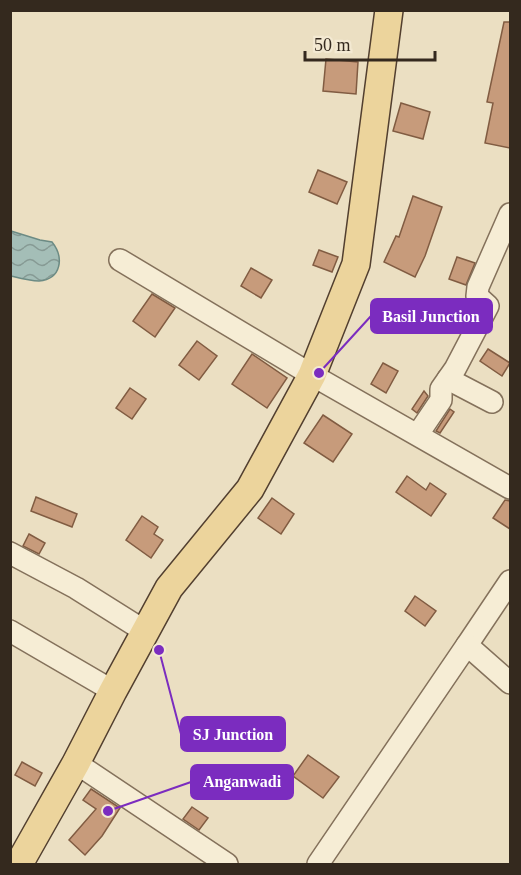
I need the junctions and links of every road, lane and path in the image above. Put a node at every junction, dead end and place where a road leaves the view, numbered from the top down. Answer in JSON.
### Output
{"nodes":[{"id":1,"x":389,"y":10,"type":"edge"},
{"id":2,"x":510,"y":214,"type":"edge"},
{"id":3,"x":120,"y":260,"type":"dead end"},
{"id":4,"x":312,"y":375,"type":"junction"},
{"id":5,"x":448,"y":379,"type":"junction"},
{"id":6,"x":492,"y":402,"type":"dead end"},
{"id":7,"x":418,"y":434,"type":"junction"},
{"id":8,"x":510,"y":488,"type":"edge"},
{"id":9,"x":10,"y":554,"type":"edge"},
{"id":10,"x":510,"y":581,"type":"edge"},
{"id":11,"x":10,"y":632,"type":"edge"},
{"id":12,"x":146,"y":632,"type":"junction"},
{"id":13,"x":467,"y":645,"type":"junction"},
{"id":14,"x":510,"y":683,"type":"edge"},
{"id":15,"x":113,"y":691,"type":"junction"},
{"id":16,"x":76,"y":763,"type":"junction"},
{"id":17,"x":19,"y":864,"type":"edge"},
{"id":18,"x":227,"y":864,"type":"edge"},
{"id":19,"x":318,"y":864,"type":"edge"}],
"edges":[{"from":1,"to":4,"type":"main road"},
{"from":2,"to":5,"type":"street"},
{"from":3,"to":4,"type":"street"},
{"from":4,"to":7,"type":"street"},
{"from":4,"to":12,"type":"main road"},
{"from":5,"to":6,"type":"street"},
{"from":5,"to":7,"type":"street"},
{"from":7,"to":8,"type":"street"},
{"from":9,"to":12,"type":"street"},
{"from":10,"to":13,"type":"street"},
{"from":11,"to":15,"type":"street"},
{"from":12,"to":15,"type":"main road"},
{"from":13,"to":14,"type":"street"},
{"from":13,"to":19,"type":"street"},
{"from":15,"to":16,"type":"main road"},
{"from":16,"to":17,"type":"main road"},
{"from":16,"to":18,"type":"street"}]}
